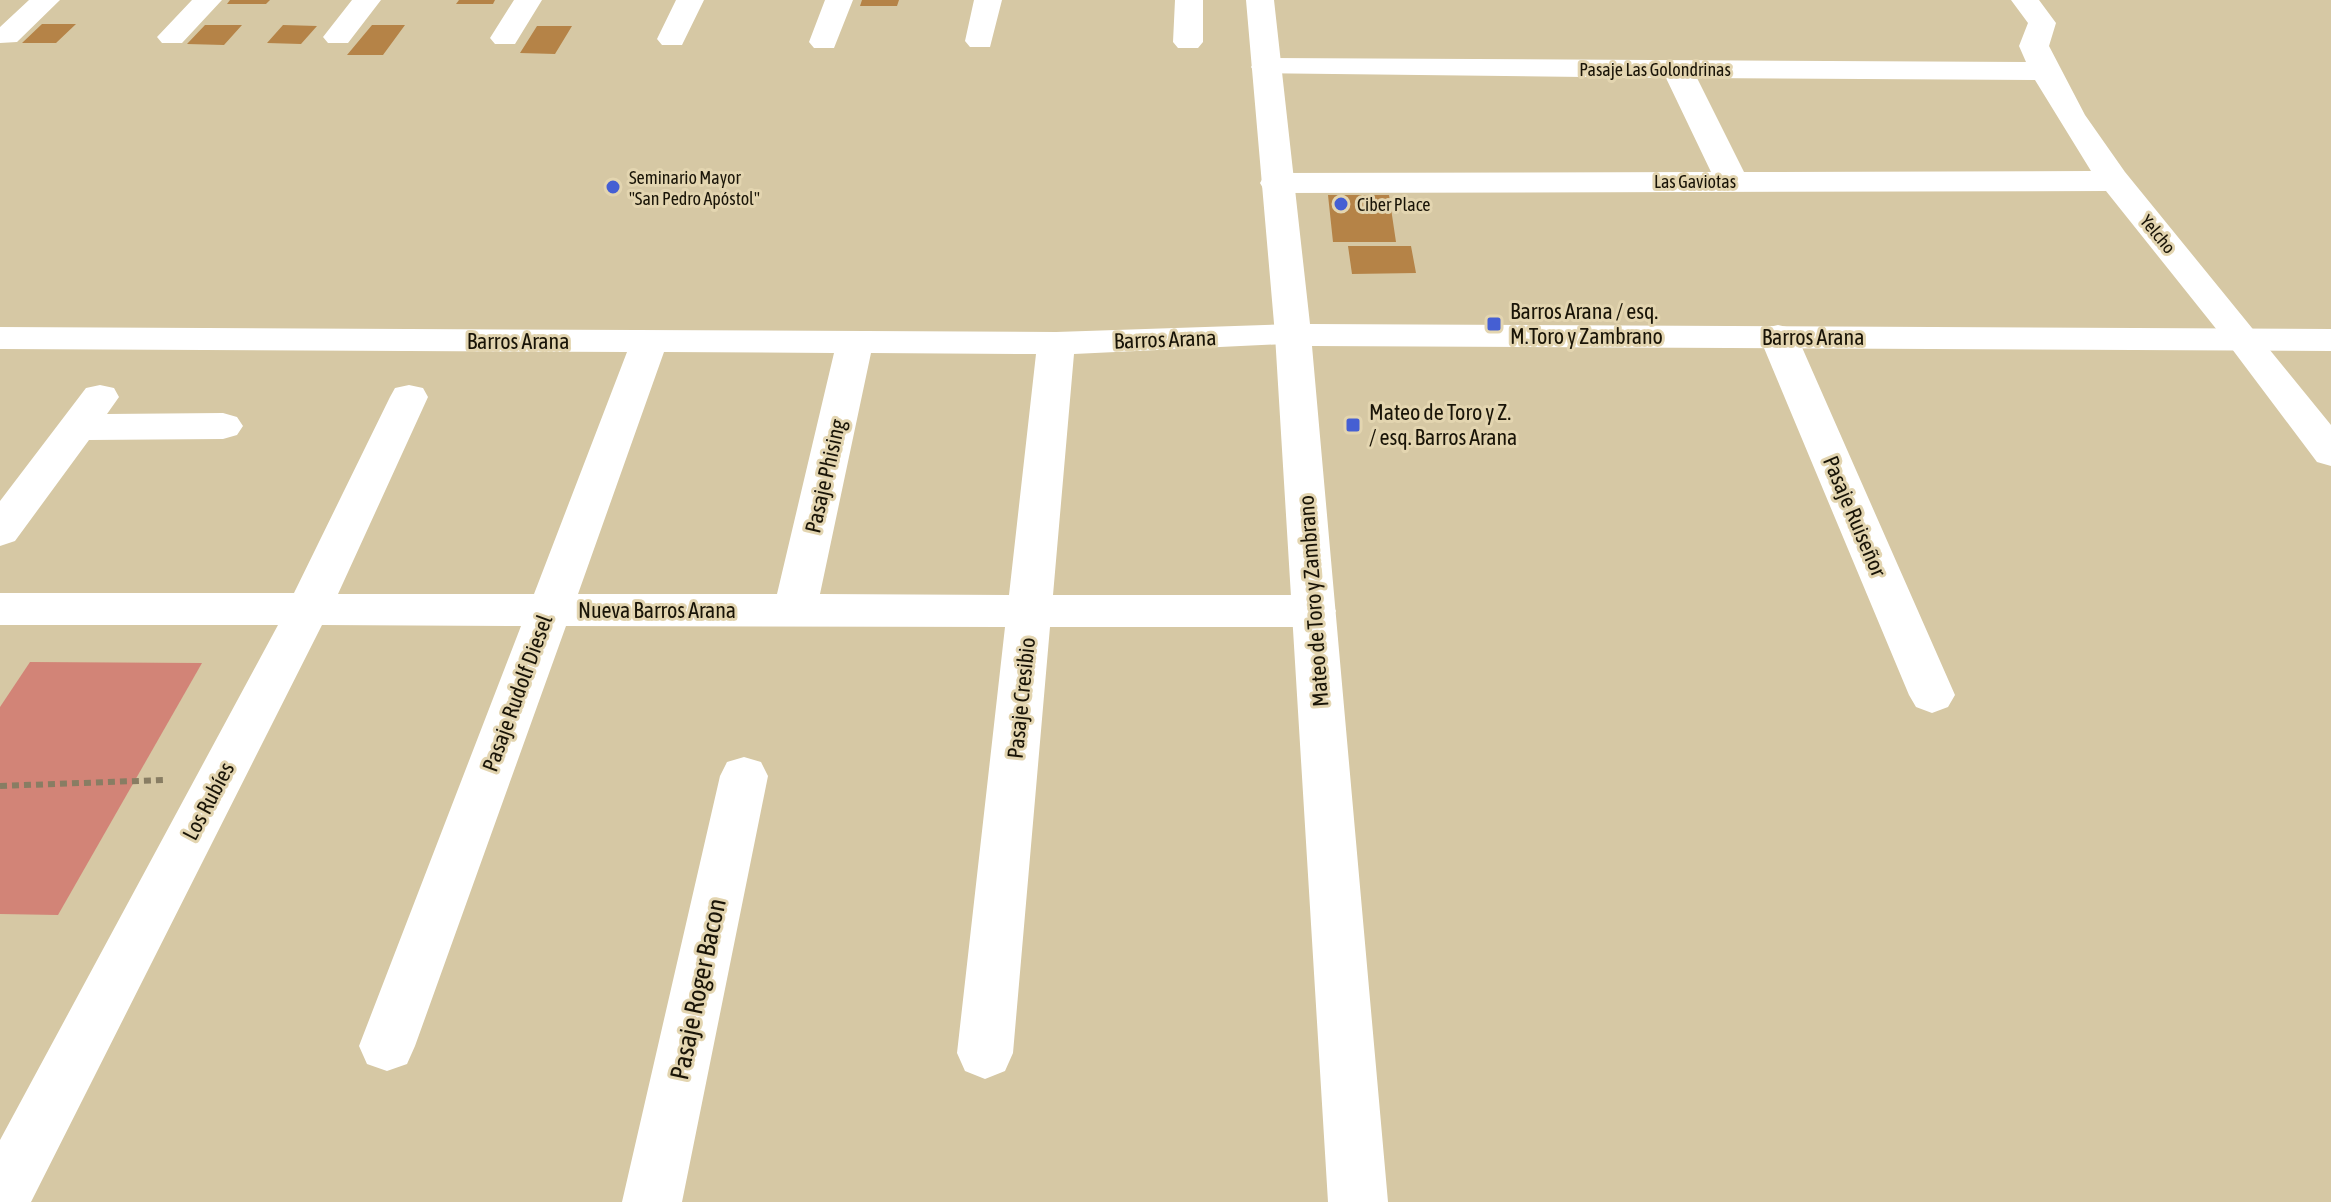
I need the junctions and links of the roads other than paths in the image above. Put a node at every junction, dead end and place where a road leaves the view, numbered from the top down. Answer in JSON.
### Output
{"nodes":[{"id":1,"x":46,"y":0,"type":"edge"},
{"id":2,"x":208,"y":0,"type":"edge"},
{"id":3,"x":367,"y":0,"type":"edge"},
{"id":4,"x":528,"y":0,"type":"edge"},
{"id":5,"x":690,"y":0,"type":"edge"},
{"id":6,"x":839,"y":0,"type":"edge"},
{"id":7,"x":988,"y":0,"type":"edge"},
{"id":8,"x":1189,"y":0,"type":"edge"},
{"id":9,"x":1260,"y":0,"type":"edge"},
{"id":10,"x":2025,"y":0,"type":"edge"},
{"id":11,"x":7,"y":36,"type":"dead end"},
{"id":12,"x":172,"y":37,"type":"dead end"},
{"id":13,"x":338,"y":37,"type":"dead end"},
{"id":14,"x":505,"y":38,"type":"dead end"},
{"id":15,"x":672,"y":39,"type":"dead end"},
{"id":16,"x":980,"y":41,"type":"dead end"},
{"id":17,"x":824,"y":42,"type":"dead end"},
{"id":18,"x":1188,"y":42,"type":"dead end"},
{"id":19,"x":1266,"y":67,"type":"junction"},
{"id":20,"x":1677,"y":69,"type":"junction"},
{"id":21,"x":2044,"y":71,"type":"junction"},
{"id":22,"x":1732,"y":181,"type":"junction"},
{"id":23,"x":2114,"y":181,"type":"junction"},
{"id":24,"x":1276,"y":183,"type":"junction"},
{"id":25,"x":1293,"y":335,"type":"junction"},
{"id":26,"x":1778,"y":336,"type":"junction"},
{"id":27,"x":0,"y":338,"type":"edge"},
{"id":28,"x":2245,"y":339,"type":"junction"},
{"id":29,"x":2331,"y":340,"type":"edge"},
{"id":30,"x":650,"y":341,"type":"junction"},
{"id":31,"x":855,"y":342,"type":"junction"},
{"id":32,"x":1056,"y":343,"type":"junction"},
{"id":33,"x":409,"y":397,"type":"dead end"},
{"id":34,"x":223,"y":426,"type":"dead end"},
{"id":35,"x":2331,"y":453,"type":"edge"},
{"id":36,"x":0,"y":531,"type":"edge"},
{"id":37,"x":0,"y":609,"type":"edge"},
{"id":38,"x":308,"y":610,"type":"junction"},
{"id":39,"x":547,"y":610,"type":"junction"},
{"id":40,"x":795,"y":610,"type":"junction"},
{"id":41,"x":1029,"y":611,"type":"junction"},
{"id":42,"x":1314,"y":611,"type":"junction"},
{"id":43,"x":1932,"y":695,"type":"dead end"},
{"id":44,"x":744,"y":776,"type":"dead end"},
{"id":45,"x":387,"y":1046,"type":"dead end"},
{"id":46,"x":985,"y":1053,"type":"dead end"},
{"id":47,"x":0,"y":1200,"type":"edge"},
{"id":48,"x":652,"y":1202,"type":"edge"},
{"id":49,"x":1358,"y":1202,"type":"edge"}],
"edges":[{"from":1,"to":11,"type":"street"},
{"from":2,"to":12,"type":"street"},
{"from":3,"to":13,"type":"street"},
{"from":4,"to":14,"type":"street"},
{"from":5,"to":15,"type":"street"},
{"from":6,"to":17,"type":"street"},
{"from":7,"to":16,"type":"street"},
{"from":8,"to":18,"type":"street"},
{"from":9,"to":19,"type":"street","name":"Mateo de Toro y Zambrano"},
{"from":10,"to":21,"type":"street","name":"Yelcho"},
{"from":19,"to":20,"type":"street","name":"Pasaje Las Golondrinas"},
{"from":19,"to":24,"type":"street","name":"Mateo de Toro y Zambrano"},
{"from":20,"to":21,"type":"street","name":"Pasaje Las Golondrinas"},
{"from":20,"to":22,"type":"street"},
{"from":21,"to":23,"type":"street","name":"Yelcho"},
{"from":22,"to":23,"type":"street","name":"Las Gaviotas"},
{"from":22,"to":24,"type":"street","name":"Las Gaviotas"},
{"from":23,"to":28,"type":"street","name":"Yelcho"},
{"from":24,"to":25,"type":"street","name":"Mateo de Toro y Zambrano"},
{"from":25,"to":26,"type":"street","name":"Barros Arana"},
{"from":25,"to":32,"type":"street","name":"Barros Arana"},
{"from":25,"to":42,"type":"street","name":"Mateo de Toro y Zambrano"},
{"from":26,"to":28,"type":"street","name":"Barros Arana"},
{"from":26,"to":43,"type":"street","name":"Pasaje Ruiseñor"},
{"from":27,"to":30,"type":"street","name":"Barros Arana"},
{"from":28,"to":29,"type":"street","name":"Barros Arana"},
{"from":28,"to":35,"type":"street","name":"Yelcho"},
{"from":30,"to":31,"type":"street","name":"Barros Arana"},
{"from":30,"to":39,"type":"street","name":"Pasaje Rudolf Diesel"},
{"from":31,"to":32,"type":"street","name":"Barros Arana"},
{"from":31,"to":40,"type":"street","name":"Pasaje Phising"},
{"from":32,"to":41,"type":"street","name":"Pasaje Cresibio"},
{"from":33,"to":38,"type":"street","name":"Los Rubíes"},
{"from":34,"to":36,"type":"street"},
{"from":37,"to":38,"type":"street","name":"Nueva Barros Arana"},
{"from":38,"to":39,"type":"street","name":"Nueva Barros Arana"},
{"from":38,"to":47,"type":"street","name":"Los Rubíes"},
{"from":39,"to":40,"type":"street","name":"Nueva Barros Arana"},
{"from":39,"to":45,"type":"street","name":"Pasaje Rudolf Diesel"},
{"from":40,"to":41,"type":"street","name":"Nueva Barros Arana"},
{"from":41,"to":42,"type":"street","name":"Nueva Barros Arana"},
{"from":41,"to":46,"type":"street","name":"Pasaje Cresibio"},
{"from":42,"to":49,"type":"street","name":"Mateo de Toro y Zambrano"},
{"from":44,"to":48,"type":"street","name":"Pasaje Roger Bacon"}]}
